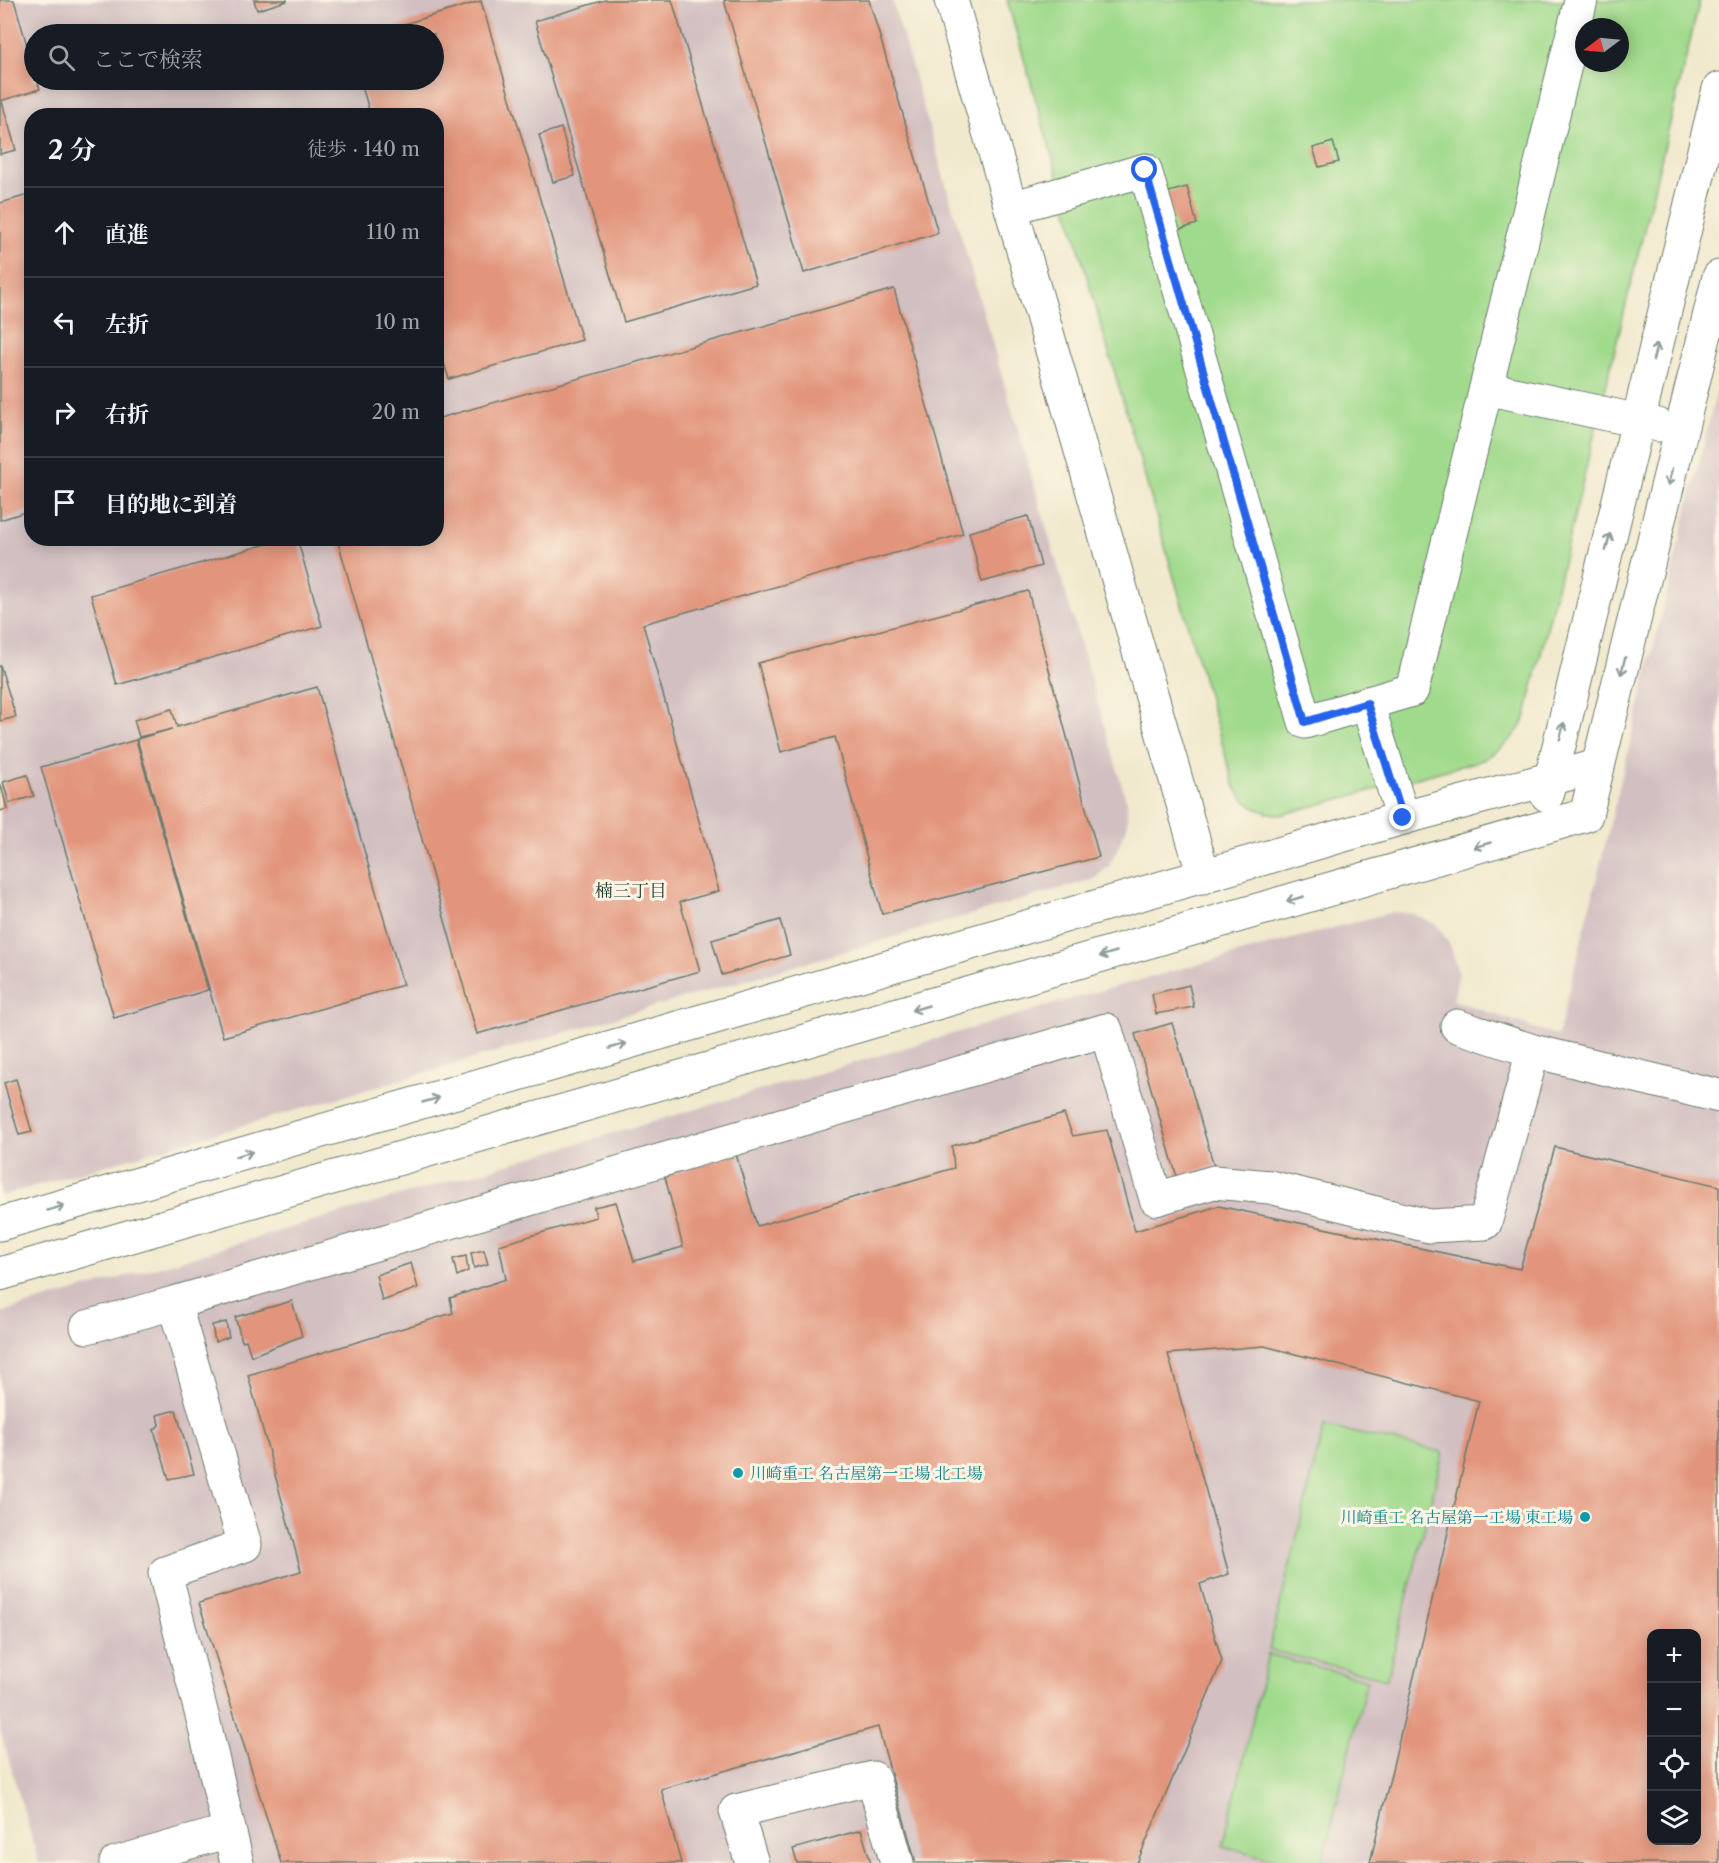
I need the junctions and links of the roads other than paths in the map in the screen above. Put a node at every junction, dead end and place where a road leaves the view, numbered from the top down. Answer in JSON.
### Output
{"nodes":[{"id":1,"x":951,"y":0,"type":"edge"},
{"id":2,"x":1581,"y":0,"type":"edge"},
{"id":3,"x":1719,"y":89,"type":"edge"},
{"id":4,"x":1011,"y":208,"type":"junction"},
{"id":5,"x":1719,"y":277,"type":"edge"},
{"id":6,"x":1486,"y":388,"type":"junction"},
{"id":7,"x":1638,"y":421,"type":"junction"},
{"id":8,"x":1682,"y":430,"type":"junction"},
{"id":9,"x":1367,"y":703,"type":"junction"},
{"id":10,"x":1598,"y":766,"type":"junction"},
{"id":11,"x":1551,"y":779,"type":"junction"},
{"id":12,"x":1403,"y":818,"type":"junction"},
{"id":13,"x":1538,"y":829,"type":"junction"},
{"id":14,"x":1204,"y":877,"type":"junction"},
{"id":15,"x":1457,"y":1026,"type":"dead end"},
{"id":16,"x":1533,"y":1051,"type":"junction"},
{"id":17,"x":1719,"y":1096,"type":"edge"},
{"id":18,"x":0,"y":1224,"type":"edge"},
{"id":19,"x":0,"y":1274,"type":"edge"},
{"id":20,"x":174,"y":1303,"type":"junction"},
{"id":21,"x":87,"y":1327,"type":"dead end"},
{"id":22,"x":229,"y":1831,"type":"junction"},
{"id":23,"x":116,"y":1863,"type":"edge"},
{"id":24,"x":237,"y":1863,"type":"edge"},
{"id":25,"x":752,"y":1863,"type":"edge"},
{"id":26,"x":897,"y":1863,"type":"edge"}],
"edges":[{"from":1,"to":4,"type":"street"},
{"from":2,"to":6,"type":"street"},
{"from":7,"to":3,"type":"street","one_way":true},
{"from":4,"to":9,"type":"street"},
{"from":4,"to":14,"type":"street"},
{"from":5,"to":8,"type":"street"},
{"from":6,"to":7,"type":"street"},
{"from":6,"to":9,"type":"street"},
{"from":7,"to":8,"type":"street"},
{"from":11,"to":7,"type":"street","one_way":true},
{"from":8,"to":10,"type":"street","one_way":true},
{"from":9,"to":12,"type":"street"},
{"from":10,"to":11,"type":"street"},
{"from":10,"to":13,"type":"street"},
{"from":11,"to":12,"type":"street"},
{"from":11,"to":13,"type":"street"},
{"from":12,"to":14,"type":"street"},
{"from":13,"to":19,"type":"street","one_way":true},
{"from":18,"to":14,"type":"street","one_way":true},
{"from":15,"to":16,"type":"street"},
{"from":16,"to":17,"type":"street"},
{"from":16,"to":20,"type":"street"},
{"from":20,"to":21,"type":"street"},
{"from":20,"to":22,"type":"street"},
{"from":22,"to":23,"type":"street"},
{"from":22,"to":24,"type":"street"},
{"from":25,"to":26,"type":"street"}]}
